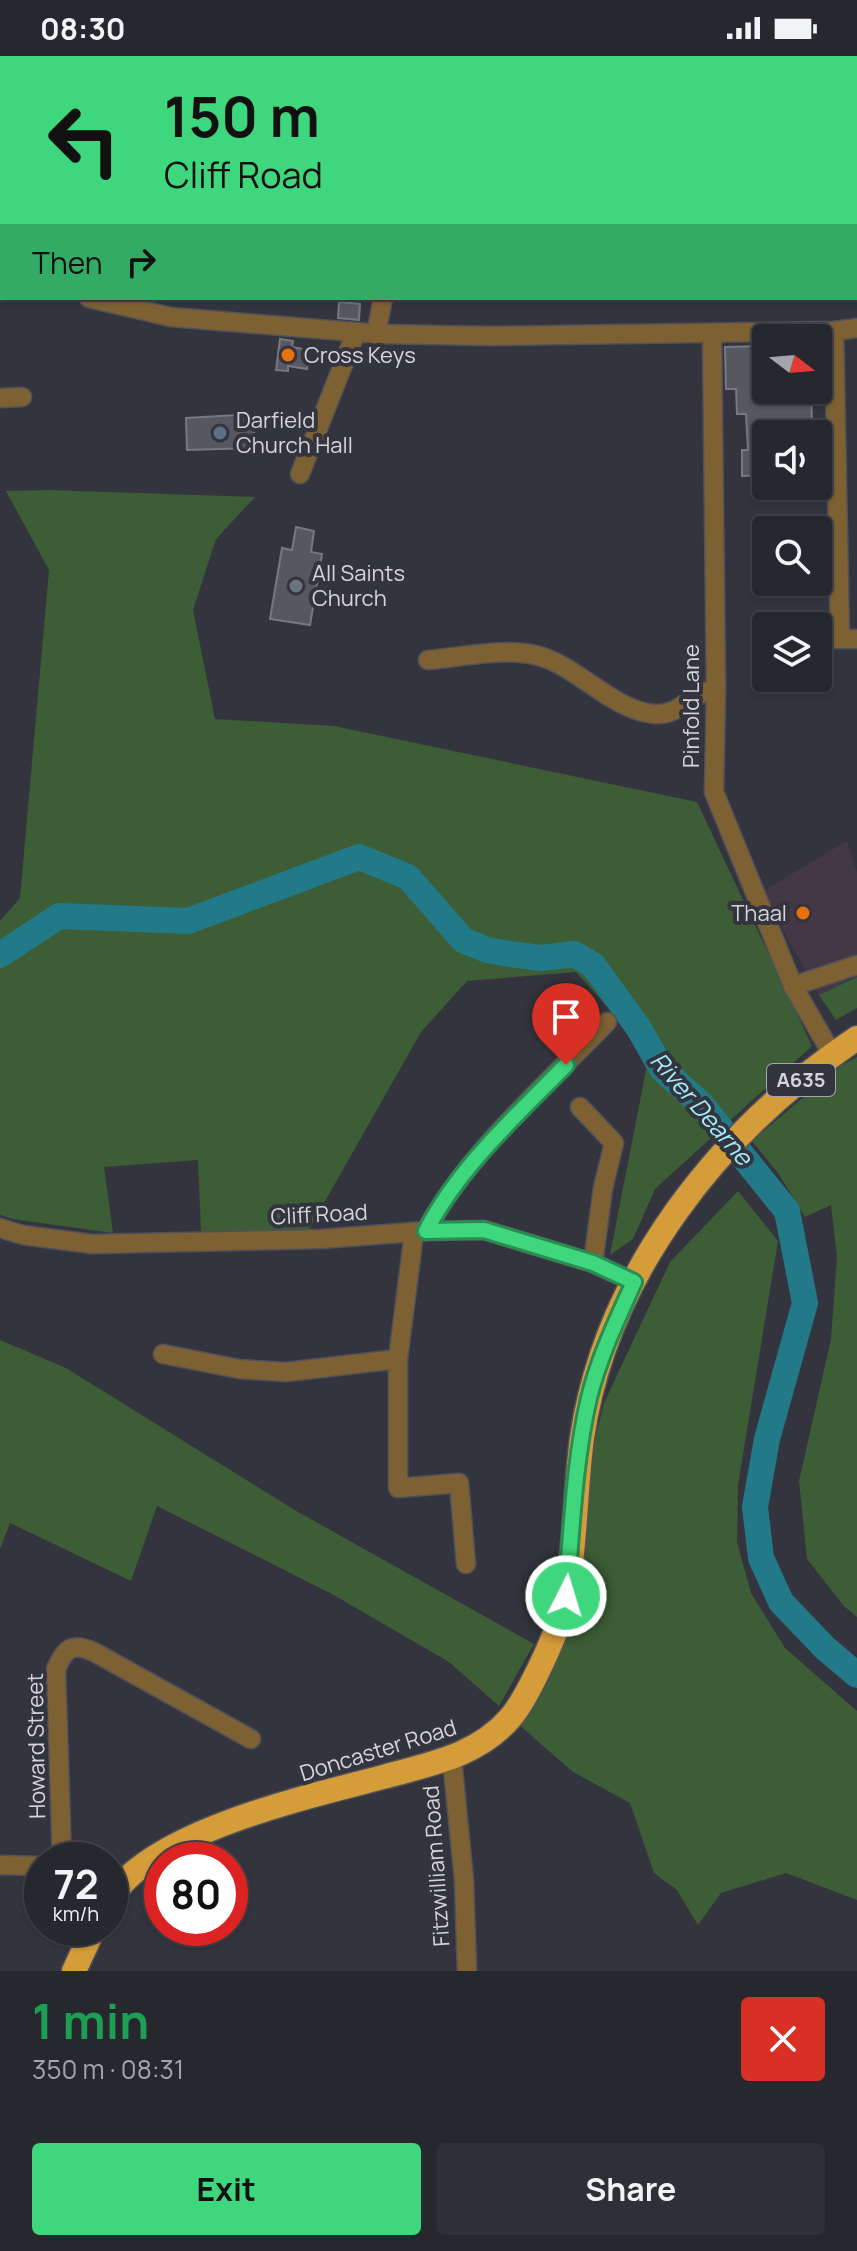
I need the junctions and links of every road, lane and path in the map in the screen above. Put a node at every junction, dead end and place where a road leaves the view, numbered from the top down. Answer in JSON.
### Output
{"nodes":[{"id":1,"x":98,"y":300,"type":"edge"},
{"id":2,"x":383,"y":300,"type":"edge"},
{"id":3,"x":857,"y":328,"type":"edge"},
{"id":4,"x":834,"y":331,"type":"junction"},
{"id":5,"x":356,"y":332,"type":"junction"},
{"id":6,"x":712,"y":333,"type":"junction"},
{"id":7,"x":380,"y":334,"type":"junction"},
{"id":8,"x":22,"y":397,"type":"dead end"},
{"id":9,"x":0,"y":398,"type":"edge"},
{"id":10,"x":300,"y":474,"type":"dead end"},
{"id":11,"x":848,"y":639,"type":"edge"},
{"id":12,"x":428,"y":660,"type":"dead end"},
{"id":13,"x":716,"y":690,"type":"junction"},
{"id":14,"x":857,"y":965,"type":"edge"},
{"id":15,"x":793,"y":986,"type":"junction"},
{"id":16,"x":607,"y":1022,"type":"dead end"},
{"id":17,"x":857,"y":1038,"type":"edge"},
{"id":18,"x":832,"y":1054,"type":"junction"},
{"id":19,"x":580,"y":1107,"type":"dead end"},
{"id":20,"x":0,"y":1228,"type":"edge"},
{"id":21,"x":420,"y":1232,"type":"junction"},
{"id":22,"x":593,"y":1263,"type":"junction"},
{"id":23,"x":634,"y":1282,"type":"junction"},
{"id":24,"x":163,"y":1354,"type":"dead end"},
{"id":25,"x":398,"y":1359,"type":"junction"},
{"id":26,"x":466,"y":1564,"type":"dead end"},
{"id":27,"x":251,"y":1739,"type":"dead end"},
{"id":28,"x":452,"y":1759,"type":"junction"},
{"id":29,"x":61,"y":1842,"type":"edge"},
{"id":30,"x":0,"y":1865,"type":"edge"},
{"id":31,"x":24,"y":1866,"type":"edge"},
{"id":32,"x":128,"y":1879,"type":"edge"},
{"id":33,"x":86,"y":1946,"type":"edge"},
{"id":34,"x":74,"y":1971,"type":"edge"},
{"id":35,"x":467,"y":1971,"type":"edge"}],
"edges":[{"from":1,"to":5,"type":"street"},
{"from":2,"to":7,"type":"street"},
{"from":3,"to":4,"type":"street"},
{"from":4,"to":6,"type":"street"},
{"from":4,"to":11,"type":"street"},
{"from":5,"to":7,"type":"street"},
{"from":5,"to":10,"type":"street"},
{"from":6,"to":7,"type":"street"},
{"from":6,"to":13,"type":"street","name":"Pinfold Lane"},
{"from":8,"to":9,"type":"street"},
{"from":12,"to":13,"type":"street"},
{"from":13,"to":15,"type":"street","name":"Pinfold Lane"},
{"from":14,"to":15,"type":"street"},
{"from":15,"to":18,"type":"street","name":"Pinfold Lane"},
{"from":16,"to":21,"type":"street"},
{"from":17,"to":18,"type":"highway","name":"Doncaster Road","number":"A635"},
{"from":18,"to":23,"type":"highway","name":"Doncaster Road","number":"A635"},
{"from":19,"to":22,"type":"street"},
{"from":20,"to":21,"type":"street","name":"Cliff Road"},
{"from":21,"to":22,"type":"street","name":"Cliff Road"},
{"from":21,"to":25,"type":"street"},
{"from":22,"to":23,"type":"street","name":"Cliff Road"},
{"from":23,"to":28,"type":"highway","name":"Doncaster Road","number":"A635"},
{"from":24,"to":25,"type":"street"},
{"from":25,"to":26,"type":"street"},
{"from":27,"to":29,"type":"street","name":"Howard Street"},
{"from":28,"to":32,"type":"highway","name":"Doncaster Road","number":"A635"},
{"from":28,"to":35,"type":"street","name":"Fitzwilliam Road"},
{"from":30,"to":31,"type":"street"},
{"from":33,"to":34,"type":"highway"}]}
